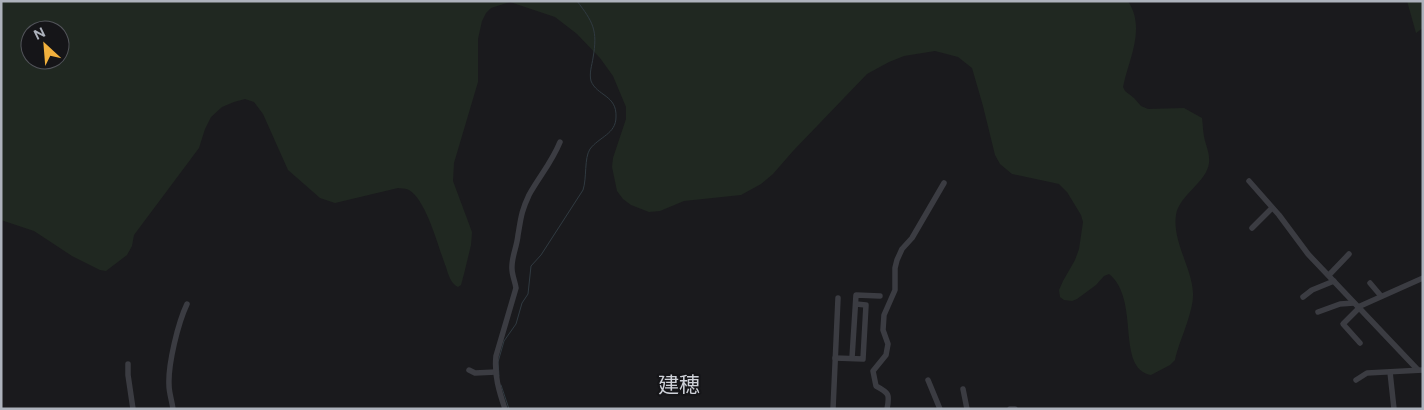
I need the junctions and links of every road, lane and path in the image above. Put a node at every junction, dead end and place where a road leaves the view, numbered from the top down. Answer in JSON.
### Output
{"nodes":[{"id":1,"x":560,"y":142,"type":"dead end"},
{"id":2,"x":1249,"y":182,"type":"dead end"},
{"id":3,"x":944,"y":183,"type":"dead end"},
{"id":4,"x":1272,"y":208,"type":"junction"},
{"id":5,"x":1252,"y":228,"type":"dead end"},
{"id":6,"x":1349,"y":254,"type":"dead end"},
{"id":7,"x":1329,"y":275,"type":"junction"},
{"id":8,"x":1423,"y":278,"type":"edge"},
{"id":9,"x":1334,"y":281,"type":"junction"},
{"id":10,"x":1370,"y":283,"type":"dead end"},
{"id":11,"x":880,"y":296,"type":"dead end"},
{"id":12,"x":1382,"y":296,"type":"junction"},
{"id":13,"x":1303,"y":297,"type":"dead end"},
{"id":14,"x":838,"y":298,"type":"dead end"},
{"id":15,"x":187,"y":304,"type":"dead end"},
{"id":16,"x":856,"y":304,"type":"junction"},
{"id":17,"x":1357,"y":306,"type":"junction"},
{"id":18,"x":1318,"y":312,"type":"dead end"},
{"id":19,"x":1360,"y":343,"type":"dead end"},
{"id":20,"x":835,"y":358,"type":"junction"},
{"id":21,"x":852,"y":358,"type":"junction"},
{"id":22,"x":128,"y":364,"type":"dead end"},
{"id":23,"x":469,"y":370,"type":"dead end"},
{"id":24,"x":1420,"y":370,"type":"edge"},
{"id":25,"x":496,"y":372,"type":"junction"},
{"id":26,"x":1390,"y":372,"type":"junction"},
{"id":27,"x":928,"y":380,"type":"dead end"},
{"id":28,"x":1356,"y":380,"type":"dead end"},
{"id":29,"x":964,"y":389,"type":"dead end"},
{"id":30,"x":133,"y":409,"type":"edge"},
{"id":31,"x":173,"y":409,"type":"edge"},
{"id":32,"x":506,"y":409,"type":"edge"},
{"id":33,"x":833,"y":409,"type":"edge"},
{"id":34,"x":887,"y":409,"type":"edge"},
{"id":35,"x":940,"y":409,"type":"edge"},
{"id":36,"x":967,"y":409,"type":"edge"},
{"id":37,"x":1010,"y":409,"type":"edge"},
{"id":38,"x":1015,"y":409,"type":"edge"},
{"id":39,"x":1394,"y":409,"type":"edge"}],
"edges":[{"from":1,"to":25,"type":"street"},
{"from":2,"to":4,"type":"street"},
{"from":3,"to":34,"type":"street"},
{"from":4,"to":5,"type":"street"},
{"from":4,"to":7,"type":"street"},
{"from":6,"to":7,"type":"street"},
{"from":7,"to":9,"type":"street"},
{"from":8,"to":12,"type":"street"},
{"from":9,"to":13,"type":"street"},
{"from":9,"to":17,"type":"street"},
{"from":10,"to":12,"type":"street"},
{"from":11,"to":16,"type":"street"},
{"from":12,"to":17,"type":"street"},
{"from":14,"to":20,"type":"street"},
{"from":15,"to":31,"type":"street"},
{"from":16,"to":21,"type":"street"},
{"from":16,"to":21,"type":"street"},
{"from":17,"to":18,"type":"street"},
{"from":17,"to":19,"type":"street"},
{"from":17,"to":24,"type":"street"},
{"from":20,"to":21,"type":"street"},
{"from":20,"to":33,"type":"street"},
{"from":22,"to":30,"type":"street"},
{"from":23,"to":25,"type":"street"},
{"from":24,"to":26,"type":"street"},
{"from":25,"to":32,"type":"street"},
{"from":26,"to":28,"type":"street"},
{"from":26,"to":39,"type":"street"},
{"from":27,"to":35,"type":"street"},
{"from":29,"to":36,"type":"street"},
{"from":37,"to":38,"type":"street"}]}
